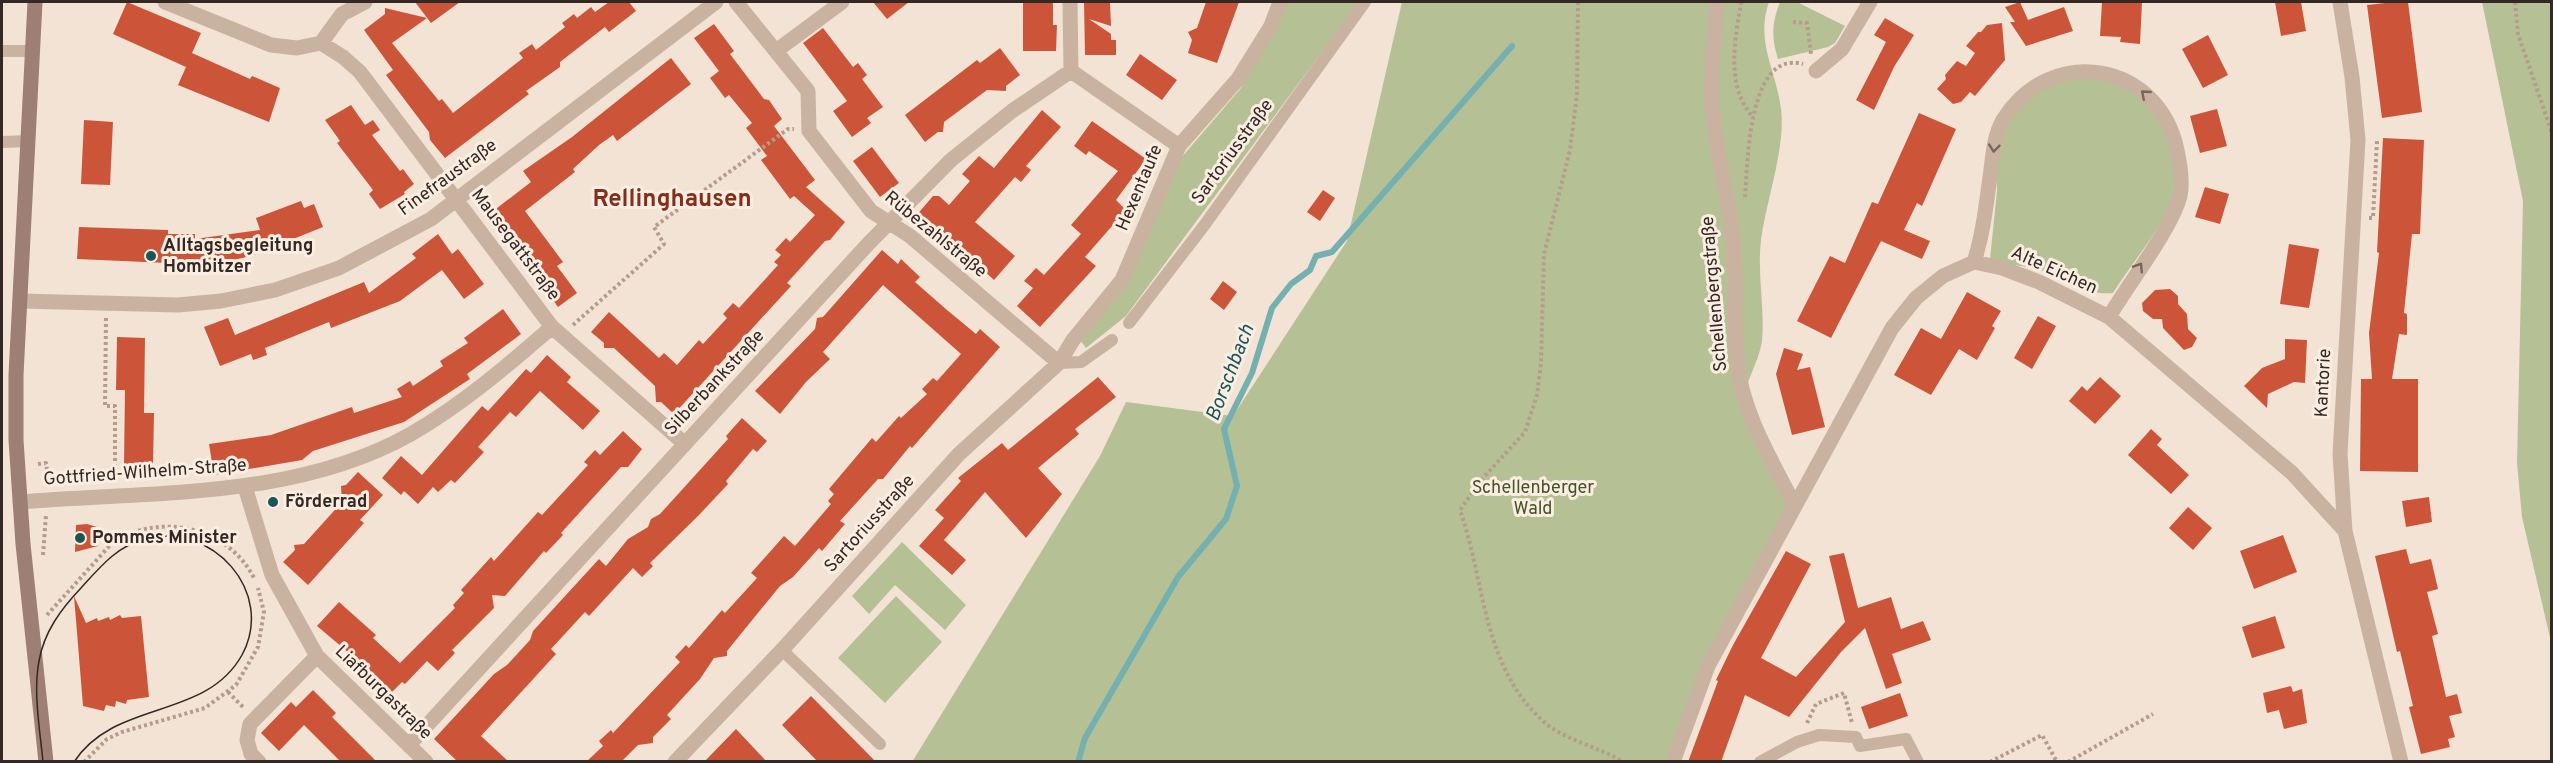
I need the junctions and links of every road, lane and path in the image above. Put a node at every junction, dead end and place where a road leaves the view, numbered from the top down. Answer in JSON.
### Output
{"nodes":[{"id":1,"x":35,"y":2,"type":"edge"},
{"id":2,"x":165,"y":2,"type":"edge"},
{"id":3,"x":365,"y":2,"type":"edge"},
{"id":4,"x":716,"y":2,"type":"edge"},
{"id":5,"x":736,"y":2,"type":"edge"},
{"id":6,"x":842,"y":2,"type":"edge"},
{"id":7,"x":1070,"y":2,"type":"edge"},
{"id":8,"x":1280,"y":2,"type":"edge"},
{"id":9,"x":1365,"y":2,"type":"edge"},
{"id":10,"x":1578,"y":2,"type":"edge"},
{"id":11,"x":1717,"y":2,"type":"edge"},
{"id":12,"x":1741,"y":2,"type":"edge"},
{"id":13,"x":1870,"y":2,"type":"edge"},
{"id":14,"x":2340,"y":2,"type":"edge"},
{"id":15,"x":2516,"y":2,"type":"edge"},
{"id":16,"x":1793,"y":22,"type":"dead end"},
{"id":17,"x":321,"y":43,"type":"junction"},
{"id":18,"x":2,"y":51,"type":"edge"},
{"id":19,"x":32,"y":51,"type":"junction"},
{"id":20,"x":776,"y":51,"type":"junction"},
{"id":21,"x":1071,"y":71,"type":"junction"},
{"id":22,"x":1816,"y":71,"type":"dead end"},
{"id":23,"x":1753,"y":118,"type":"junction"},
{"id":24,"x":809,"y":131,"type":"junction"},
{"id":25,"x":2552,"y":133,"type":"edge"},
{"id":26,"x":28,"y":141,"type":"junction"},
{"id":27,"x":2,"y":142,"type":"edge"},
{"id":28,"x":1179,"y":146,"type":"junction"},
{"id":29,"x":457,"y":199,"type":"junction"},
{"id":30,"x":1744,"y":208,"type":"dead end"},
{"id":31,"x":890,"y":224,"type":"junction"},
{"id":32,"x":1974,"y":262,"type":"junction"},
{"id":33,"x":20,"y":302,"type":"junction"},
{"id":34,"x":106,"y":305,"type":"junction"},
{"id":35,"x":2109,"y":317,"type":"junction"},
{"id":36,"x":1129,"y":323,"type":"dead end"},
{"id":37,"x":556,"y":331,"type":"junction"},
{"id":38,"x":1112,"y":340,"type":"dead end"},
{"id":39,"x":1059,"y":363,"type":"junction"},
{"id":40,"x":685,"y":444,"type":"junction"},
{"id":41,"x":38,"y":464,"type":"dead end"},
{"id":42,"x":49,"y":483,"type":"dead end"},
{"id":43,"x":245,"y":487,"type":"junction"},
{"id":44,"x":115,"y":496,"type":"junction"},
{"id":45,"x":20,"y":502,"type":"junction"},
{"id":46,"x":1796,"y":506,"type":"junction"},
{"id":47,"x":46,"y":515,"type":"dead end"},
{"id":48,"x":2345,"y":531,"type":"junction"},
{"id":49,"x":43,"y":555,"type":"dead end"},
{"id":50,"x":46,"y":616,"type":"dead end"},
{"id":51,"x":782,"y":650,"type":"junction"},
{"id":52,"x":317,"y":656,"type":"junction"},
{"id":53,"x":2153,"y":714,"type":"dead end"},
{"id":54,"x":1856,"y":737,"type":"junction"},
{"id":55,"x":1797,"y":742,"type":"junction"},
{"id":56,"x":880,"y":744,"type":"dead end"},
{"id":57,"x":409,"y":745,"type":"junction"},
{"id":58,"x":46,"y":762,"type":"edge"},
{"id":59,"x":84,"y":762,"type":"edge"},
{"id":60,"x":259,"y":762,"type":"edge"},
{"id":61,"x":426,"y":762,"type":"edge"},
{"id":62,"x":675,"y":762,"type":"edge"},
{"id":63,"x":1624,"y":762,"type":"edge"},
{"id":64,"x":1673,"y":762,"type":"edge"},
{"id":65,"x":1760,"y":762,"type":"edge"},
{"id":66,"x":1918,"y":762,"type":"edge"},
{"id":67,"x":1990,"y":762,"type":"edge"},
{"id":68,"x":2057,"y":762,"type":"edge"},
{"id":69,"x":2068,"y":762,"type":"edge"},
{"id":70,"x":2401,"y":762,"type":"edge"}],
"edges":[{"from":1,"to":19,"type":"main road"},
{"from":2,"to":17,"type":"street"},
{"from":3,"to":17,"type":"street"},
{"from":4,"to":29,"type":"street","name":"Finefraustraße"},
{"from":5,"to":20,"type":"street"},
{"from":6,"to":20,"type":"street"},
{"from":7,"to":21,"type":"street"},
{"from":8,"to":28,"type":"street","name":"Hexentaufe"},
{"from":9,"to":36,"type":"lane","name":"Sartoriusstraße"},
{"from":10,"to":63,"type":"path"},
{"from":11,"to":46,"type":"street","name":"Schellenbergstraße"},
{"from":12,"to":23,"type":"path"},
{"from":13,"to":22,"type":"street"},
{"from":14,"to":48,"type":"street","name":"Kantorie"},
{"from":15,"to":25,"type":"path"},
{"from":16,"to":23,"type":"path"},
{"from":17,"to":29,"type":"street","name":"Mausegattstraße"},
{"from":18,"to":19,"type":"lane"},
{"from":19,"to":26,"type":"main road"},
{"from":20,"to":24,"type":"street"},
{"from":21,"to":28,"type":"street"},
{"from":21,"to":31,"type":"street","name":"Silberbankstraße"},
{"from":23,"to":30,"type":"path"},
{"from":24,"to":31,"type":"street","name":"Rübezahlstraße"},
{"from":24,"to":37,"type":"path"},
{"from":26,"to":27,"type":"lane"},
{"from":26,"to":33,"type":"main road"},
{"from":28,"to":39,"type":"street","name":"Hexentaufe"},
{"from":29,"to":34,"type":"street","name":"Finefraustraße"},
{"from":29,"to":37,"type":"street","name":"Mausegattstraße"},
{"from":31,"to":39,"type":"street","name":"Rübezahlstraße"},
{"from":31,"to":40,"type":"street","name":"Silberbankstraße"},
{"from":32,"to":35,"type":"street","name":"Alte Eichen"},
{"from":35,"to":32,"type":"street","one_way":true},
{"from":32,"to":46,"type":"street"},
{"from":33,"to":34,"type":"street","name":"Finefraustraße"},
{"from":33,"to":45,"type":"main road"},
{"from":34,"to":44,"type":"path"},
{"from":35,"to":48,"type":"street","name":"Alte Eichen"},
{"from":37,"to":40,"type":"street","name":"Mausegattstraße"},
{"from":37,"to":43,"type":"street","name":"Gottfried-Wilhelm-Straße"},
{"from":38,"to":39,"type":"lane"},
{"from":39,"to":51,"type":"street","name":"Sartoriusstraße"},
{"from":40,"to":57,"type":"street","name":"Silberbankstraße"},
{"from":41,"to":42,"type":"path"},
{"from":43,"to":44,"type":"street","name":"Gottfried-Wilhelm-Straße"},
{"from":43,"to":52,"type":"street","name":"Liafburgastraße"},
{"from":44,"to":45,"type":"street","name":"Gottfried-Wilhelm-Straße"},
{"from":45,"to":58,"type":"main road"},
{"from":46,"to":64,"type":"street"},
{"from":47,"to":49,"type":"path"},
{"from":48,"to":70,"type":"street","name":"Kantorie"},
{"from":50,"to":59,"type":"path"},
{"from":51,"to":56,"type":"lane"},
{"from":51,"to":62,"type":"street","name":"Sartoriusstraße"},
{"from":52,"to":57,"type":"street","name":"Liafburgastraße"},
{"from":52,"to":60,"type":"street"},
{"from":53,"to":69,"type":"path"},
{"from":54,"to":55,"type":"lane"},
{"from":54,"to":55,"type":"path"},
{"from":54,"to":66,"type":"lane"},
{"from":55,"to":65,"type":"lane"},
{"from":57,"to":61,"type":"street","name":"Liafburgastraße"},
{"from":67,"to":68,"type":"path"}]}
